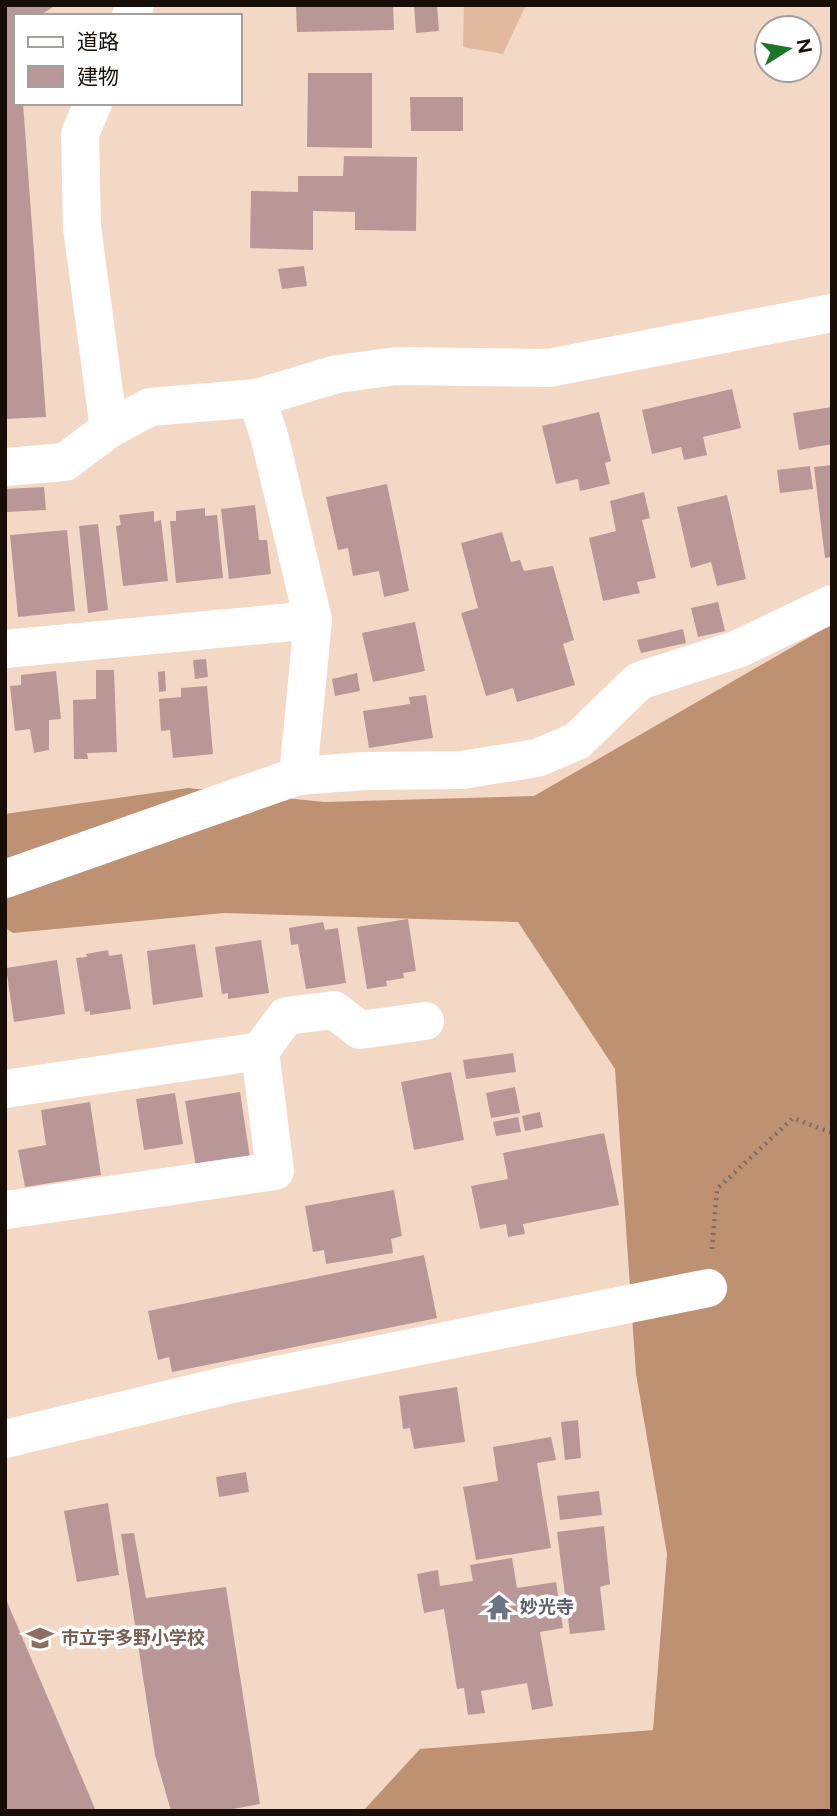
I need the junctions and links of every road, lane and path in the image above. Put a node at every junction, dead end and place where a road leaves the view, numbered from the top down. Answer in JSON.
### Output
{"nodes":[{"id":1,"x":92,"y":105,"type":"edge"},
{"id":2,"x":832,"y":313,"type":"edge"},
{"id":3,"x":257,"y":398,"type":"junction"},
{"id":4,"x":110,"y":429,"type":"junction"},
{"id":5,"x":5,"y":467,"type":"edge"},
{"id":6,"x":832,"y":604,"type":"edge"},
{"id":7,"x":313,"y":620,"type":"junction"},
{"id":8,"x":5,"y":649,"type":"edge"},
{"id":9,"x":298,"y":775,"type":"junction"},
{"id":10,"x":5,"y":879,"type":"edge"},
{"id":11,"x":425,"y":1021,"type":"dead end"},
{"id":12,"x":260,"y":1051,"type":"junction"},
{"id":13,"x":5,"y":1089,"type":"edge"},
{"id":14,"x":832,"y":1133,"type":"edge"},
{"id":15,"x":6,"y":1214,"type":"edge"},
{"id":16,"x":708,"y":1288,"type":"joint"},
{"id":17,"x":5,"y":1439,"type":"edge"}],
"edges":[{"from":1,"to":4,"type":"street"},
{"from":2,"to":3,"type":"street"},
{"from":3,"to":4,"type":"street"},
{"from":3,"to":7,"type":"street"},
{"from":4,"to":5,"type":"street"},
{"from":6,"to":9,"type":"street"},
{"from":7,"to":8,"type":"street"},
{"from":7,"to":9,"type":"street"},
{"from":9,"to":10,"type":"street"},
{"from":11,"to":12,"type":"street"},
{"from":12,"to":13,"type":"street"},
{"from":12,"to":15,"type":"street"},
{"from":14,"to":16,"type":"path"},
{"from":16,"to":17,"type":"street"}]}
